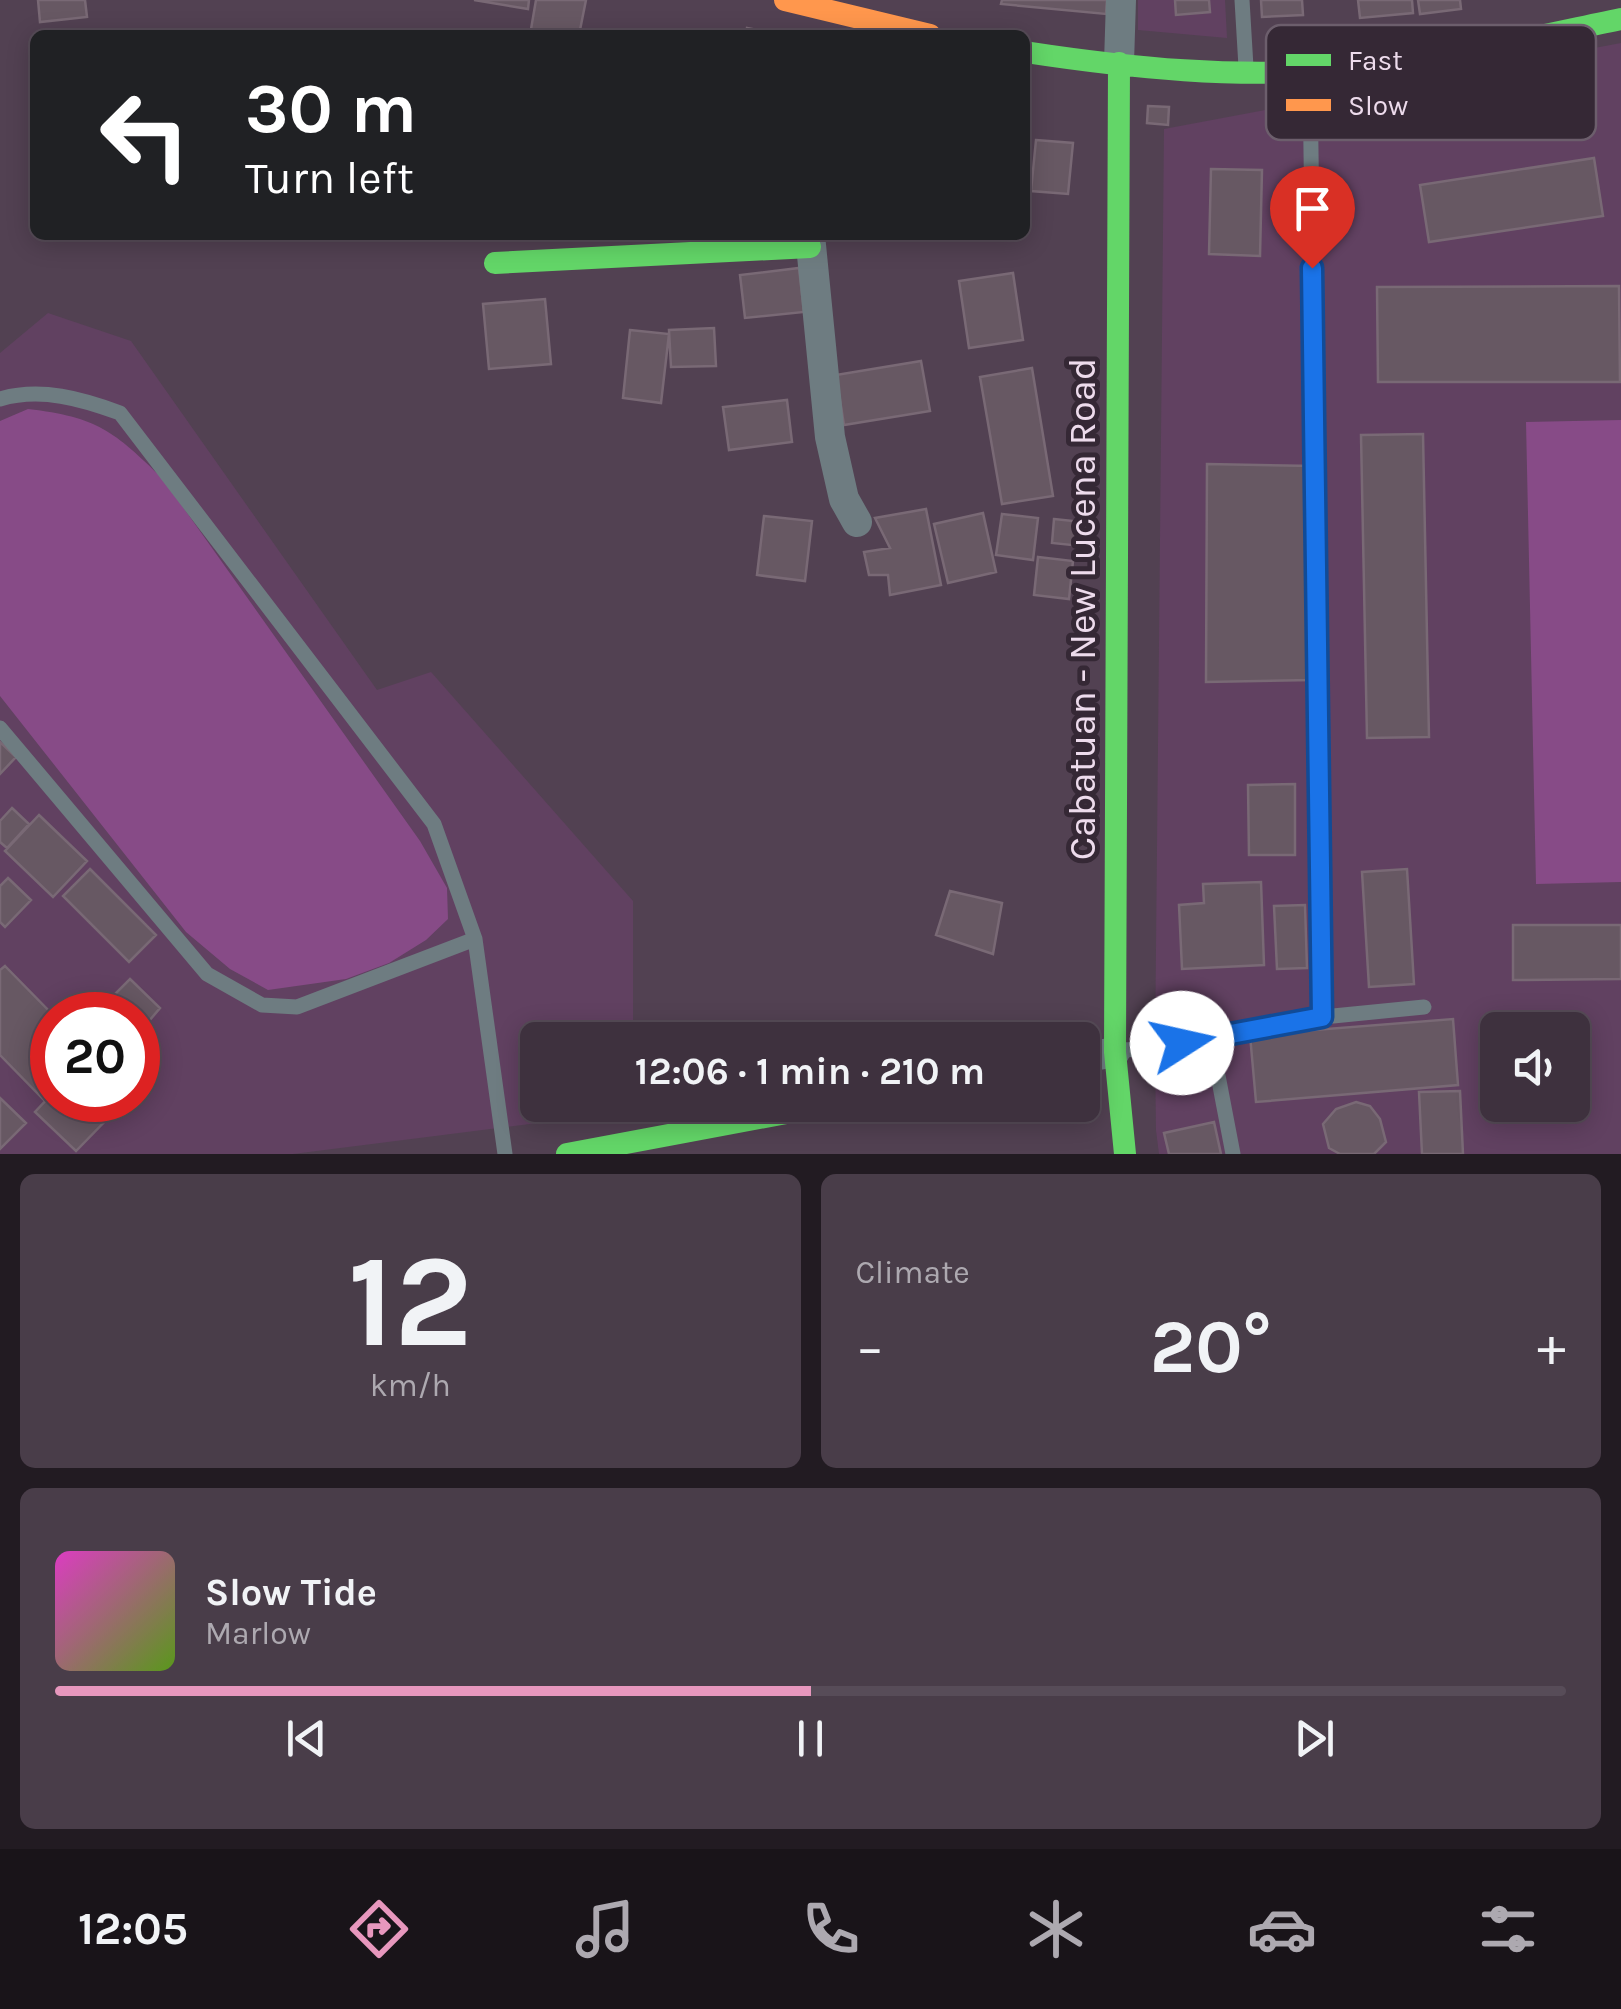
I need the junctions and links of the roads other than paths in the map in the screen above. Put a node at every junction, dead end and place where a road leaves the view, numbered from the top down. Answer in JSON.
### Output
{"nodes":[{"id":1,"x":1120,"y":0,"type":"edge"},
{"id":2,"x":1242,"y":0,"type":"edge"},
{"id":3,"x":798,"y":14,"type":"edge"},
{"id":4,"x":1621,"y":18,"type":"edge"},
{"id":5,"x":1588,"y":25,"type":"edge"},
{"id":6,"x":899,"y":30,"type":"edge"},
{"id":7,"x":1030,"y":53,"type":"edge"},
{"id":8,"x":1120,"y":63,"type":"junction"},
{"id":9,"x":1247,"y":71,"type":"junction"},
{"id":10,"x":1266,"y":71,"type":"edge"},
{"id":11,"x":1311,"y":140,"type":"edge"},
{"id":12,"x":810,"y":241,"type":"edge"},
{"id":13,"x":495,"y":263,"type":"dead end"},
{"id":14,"x":0,"y":399,"type":"edge"},
{"id":15,"x":857,"y":522,"type":"dead end"},
{"id":16,"x":0,"y":728,"type":"edge"},
{"id":17,"x":475,"y":938,"type":"junction"},
{"id":18,"x":1424,"y":1007,"type":"dead end"},
{"id":19,"x":1322,"y":1017,"type":"junction"},
{"id":20,"x":1211,"y":1038,"type":"junction"},
{"id":21,"x":1115,"y":1052,"type":"junction"},
{"id":22,"x":1100,"y":1055,"type":"edge"},
{"id":23,"x":739,"y":1122,"type":"edge"},
{"id":24,"x":505,"y":1154,"type":"edge"},
{"id":25,"x":568,"y":1154,"type":"edge"},
{"id":26,"x":1125,"y":1154,"type":"edge"},
{"id":27,"x":1233,"y":1154,"type":"edge"}],
"edges":[{"from":1,"to":8,"type":"street"},
{"from":2,"to":9,"type":"lane"},
{"from":3,"to":6,"type":"main road"},
{"from":4,"to":5,"type":"main road"},
{"from":7,"to":8,"type":"main road"},
{"from":8,"to":9,"type":"main road"},
{"from":8,"to":21,"type":"main road","name":"Cabatuan - New Lucena Road"},
{"from":9,"to":10,"type":"main road"},
{"from":11,"to":19,"type":"lane"},
{"from":12,"to":13,"type":"main road"},
{"from":12,"to":15,"type":"street"},
{"from":14,"to":17,"type":"lane"},
{"from":16,"to":17,"type":"lane"},
{"from":17,"to":24,"type":"lane"},
{"from":18,"to":19,"type":"lane"},
{"from":19,"to":20,"type":"lane"},
{"from":20,"to":21,"type":"lane"},
{"from":20,"to":27,"type":"lane"},
{"from":21,"to":22,"type":"street"},
{"from":21,"to":26,"type":"main road","name":"Cabatuan - New Lucena Road"},
{"from":23,"to":25,"type":"main road"}]}
